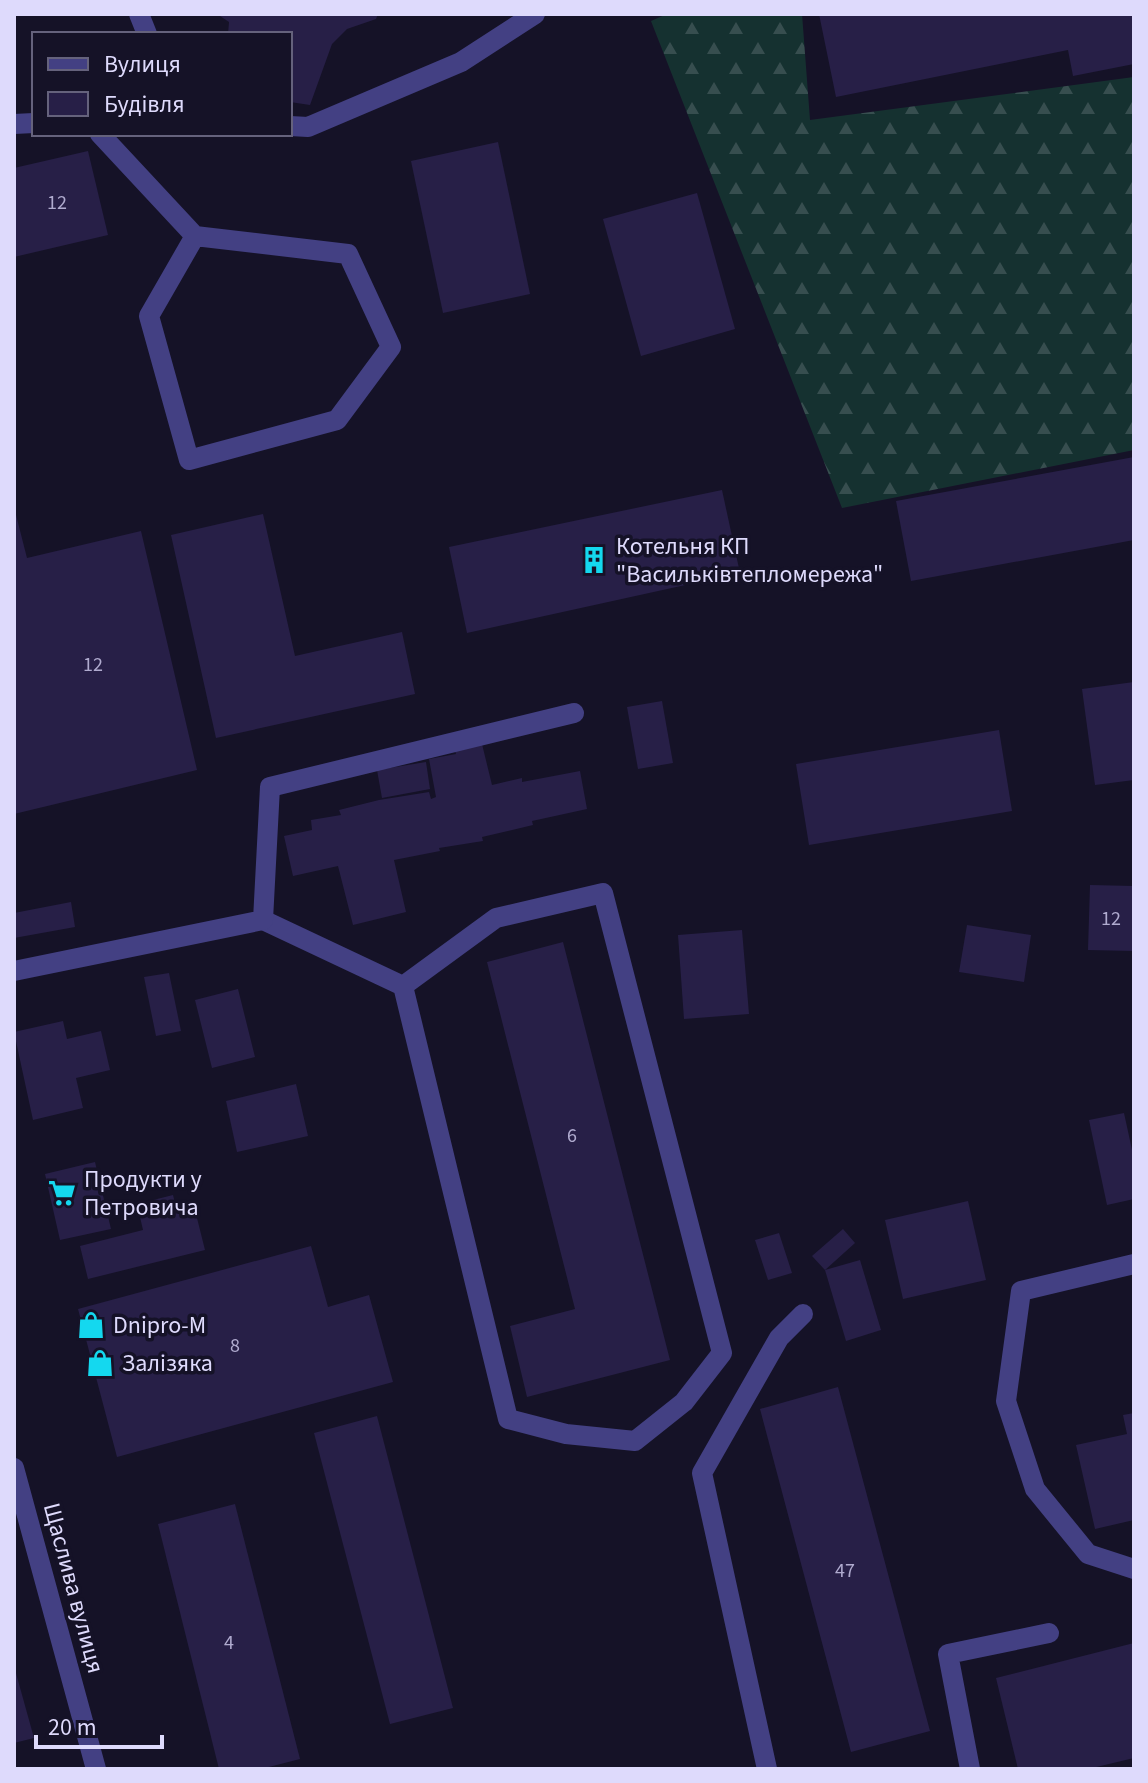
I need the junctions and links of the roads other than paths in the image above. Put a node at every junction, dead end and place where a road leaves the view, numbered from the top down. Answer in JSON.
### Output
{"nodes":[{"id":1,"x":535,"y":14,"type":"edge"},
{"id":2,"x":292,"y":126,"type":"edge"},
{"id":3,"x":102,"y":136,"type":"edge"},
{"id":4,"x":195,"y":236,"type":"junction"},
{"id":5,"x":574,"y":713,"type":"dead end"},
{"id":6,"x":263,"y":920,"type":"junction"},
{"id":7,"x":14,"y":971,"type":"edge"},
{"id":8,"x":403,"y":986,"type":"junction"},
{"id":9,"x":1134,"y":1264,"type":"edge"},
{"id":10,"x":803,"y":1314,"type":"dead end"},
{"id":11,"x":14,"y":1468,"type":"edge"},
{"id":12,"x":1134,"y":1569,"type":"edge"},
{"id":13,"x":1049,"y":1633,"type":"dead end"},
{"id":14,"x":96,"y":1769,"type":"edge"},
{"id":15,"x":767,"y":1769,"type":"edge"},
{"id":16,"x":970,"y":1769,"type":"edge"}],
"edges":[{"from":1,"to":2,"type":"street"},
{"from":3,"to":4,"type":"street"},
{"from":4,"to":4,"type":"street"},
{"from":5,"to":6,"type":"street"},
{"from":6,"to":7,"type":"street"},
{"from":6,"to":8,"type":"street"},
{"from":8,"to":8,"type":"street"},
{"from":9,"to":12,"type":"street"},
{"from":10,"to":15,"type":"street"},
{"from":11,"to":14,"type":"street","name":"Щаслива вулиця"},
{"from":13,"to":16,"type":"street"}]}
